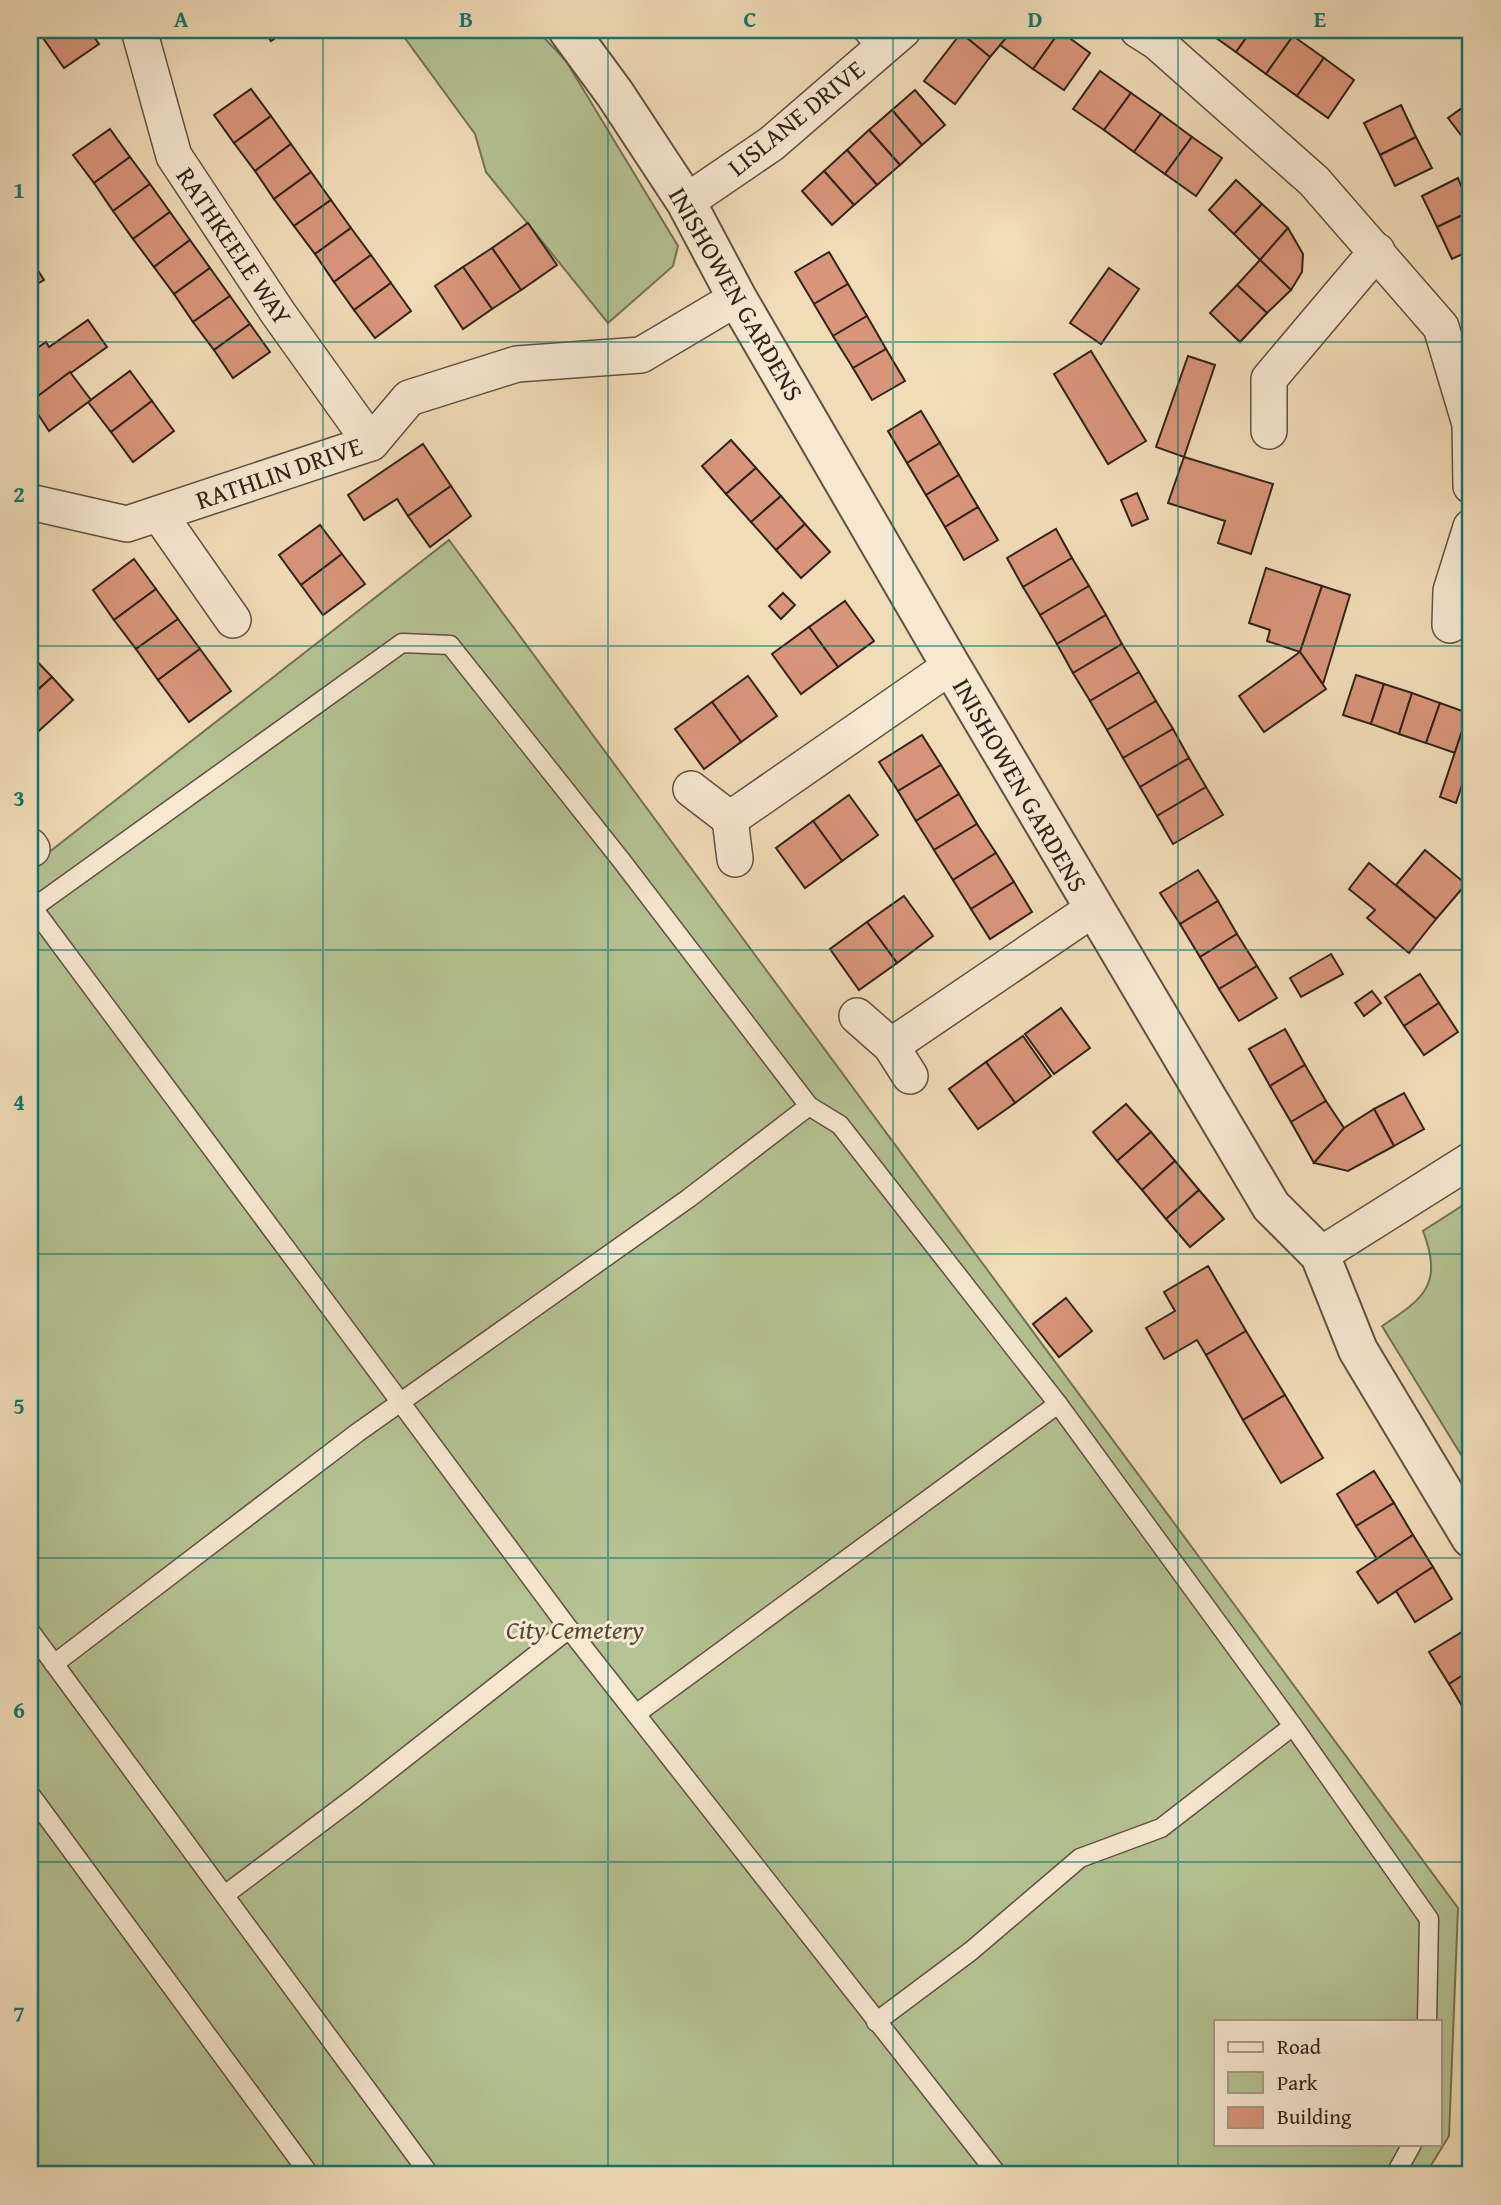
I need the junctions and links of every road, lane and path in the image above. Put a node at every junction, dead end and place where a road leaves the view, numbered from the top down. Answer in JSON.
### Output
{"nodes":[{"id":1,"x":139,"y":30,"type":"edge"},
{"id":2,"x":568,"y":30,"type":"edge"},
{"id":3,"x":1138,"y":30,"type":"edge"},
{"id":4,"x":881,"y":36,"type":"edge"},
{"id":5,"x":685,"y":202,"type":"junction"},
{"id":6,"x":1377,"y":251,"type":"junction"},
{"id":7,"x":737,"y":298,"type":"junction"},
{"id":8,"x":1269,"y":431,"type":"dead end"},
{"id":9,"x":371,"y":443,"type":"junction"},
{"id":10,"x":1471,"y":486,"type":"edge"},
{"id":11,"x":30,"y":502,"type":"edge"},
{"id":12,"x":159,"y":514,"type":"junction"},
{"id":13,"x":1471,"y":527,"type":"edge"},
{"id":14,"x":233,"y":620,"type":"dead end"},
{"id":15,"x":1450,"y":625,"type":"dead end"},
{"id":16,"x":951,"y":666,"type":"junction"},
{"id":17,"x":691,"y":789,"type":"dead end"},
{"id":18,"x":730,"y":819,"type":"junction"},
{"id":19,"x":735,"y":859,"type":"dead end"},
{"id":20,"x":31,"y":909,"type":"edge"},
{"id":21,"x":1093,"y":909,"type":"junction"},
{"id":22,"x":857,"y":1016,"type":"dead end"},
{"id":23,"x":891,"y":1045,"type":"junction"},
{"id":24,"x":910,"y":1076,"type":"dead end"},
{"id":25,"x":808,"y":1107,"type":"junction"},
{"id":26,"x":1471,"y":1160,"type":"edge"},
{"id":27,"x":1320,"y":1255,"type":"junction"},
{"id":28,"x":401,"y":1402,"type":"junction"},
{"id":29,"x":1058,"y":1404,"type":"junction"},
{"id":30,"x":1471,"y":1538,"type":"edge"},
{"id":31,"x":569,"y":1629,"type":"junction"},
{"id":32,"x":30,"y":1631,"type":"edge"},
{"id":33,"x":54,"y":1664,"type":"junction"},
{"id":34,"x":636,"y":1714,"type":"junction"},
{"id":35,"x":1293,"y":1726,"type":"junction"},
{"id":36,"x":30,"y":1794,"type":"edge"},
{"id":37,"x":226,"y":1894,"type":"junction"},
{"id":38,"x":1427,"y":2020,"type":"edge"},
{"id":39,"x":876,"y":2022,"type":"junction"},
{"id":40,"x":1411,"y":2146,"type":"edge"},
{"id":41,"x":310,"y":2175,"type":"edge"},
{"id":42,"x":430,"y":2175,"type":"edge"},
{"id":43,"x":998,"y":2175,"type":"edge"},
{"id":44,"x":1395,"y":2175,"type":"edge"}],
"edges":[{"from":1,"to":9,"type":"street","name":"RATHKEELE WAY"},
{"from":2,"to":5,"type":"street","name":"INISHOWEN GARDENS"},
{"from":3,"to":6,"type":"street"},
{"from":4,"to":5,"type":"street","name":"LISLANE DRIVE"},
{"from":5,"to":7,"type":"street","name":"INISHOWEN GARDENS"},
{"from":6,"to":8,"type":"street"},
{"from":6,"to":10,"type":"street"},
{"from":7,"to":9,"type":"street","name":"RATHLIN DRIVE"},
{"from":7,"to":16,"type":"street","name":"INISHOWEN GARDENS"},
{"from":9,"to":12,"type":"street","name":"RATHLIN DRIVE"},
{"from":11,"to":12,"type":"street","name":"RATHLIN DRIVE"},
{"from":12,"to":14,"type":"street","name":"RATHLIN DRIVE"},
{"from":13,"to":15,"type":"street"},
{"from":16,"to":18,"type":"street"},
{"from":16,"to":21,"type":"street","name":"INISHOWEN GARDENS"},
{"from":17,"to":18,"type":"street"},
{"from":18,"to":19,"type":"street"},
{"from":20,"to":25,"type":"lane"},
{"from":20,"to":28,"type":"lane"},
{"from":21,"to":23,"type":"street"},
{"from":21,"to":27,"type":"street","name":"INISHOWEN GARDENS"},
{"from":22,"to":23,"type":"street"},
{"from":23,"to":24,"type":"street"},
{"from":25,"to":28,"type":"lane"},
{"from":25,"to":29,"type":"lane"},
{"from":26,"to":27,"type":"street"},
{"from":27,"to":30,"type":"street","name":"INISHOWEN GARDENS"},
{"from":28,"to":31,"type":"lane"},
{"from":28,"to":33,"type":"lane"},
{"from":29,"to":34,"type":"lane"},
{"from":29,"to":35,"type":"lane"},
{"from":31,"to":34,"type":"lane"},
{"from":31,"to":37,"type":"lane"},
{"from":32,"to":33,"type":"lane"},
{"from":33,"to":37,"type":"lane"},
{"from":34,"to":39,"type":"lane"},
{"from":35,"to":38,"type":"lane"},
{"from":35,"to":39,"type":"lane"},
{"from":36,"to":41,"type":"lane"},
{"from":37,"to":42,"type":"lane"},
{"from":39,"to":43,"type":"lane"},
{"from":40,"to":44,"type":"lane"}]}
